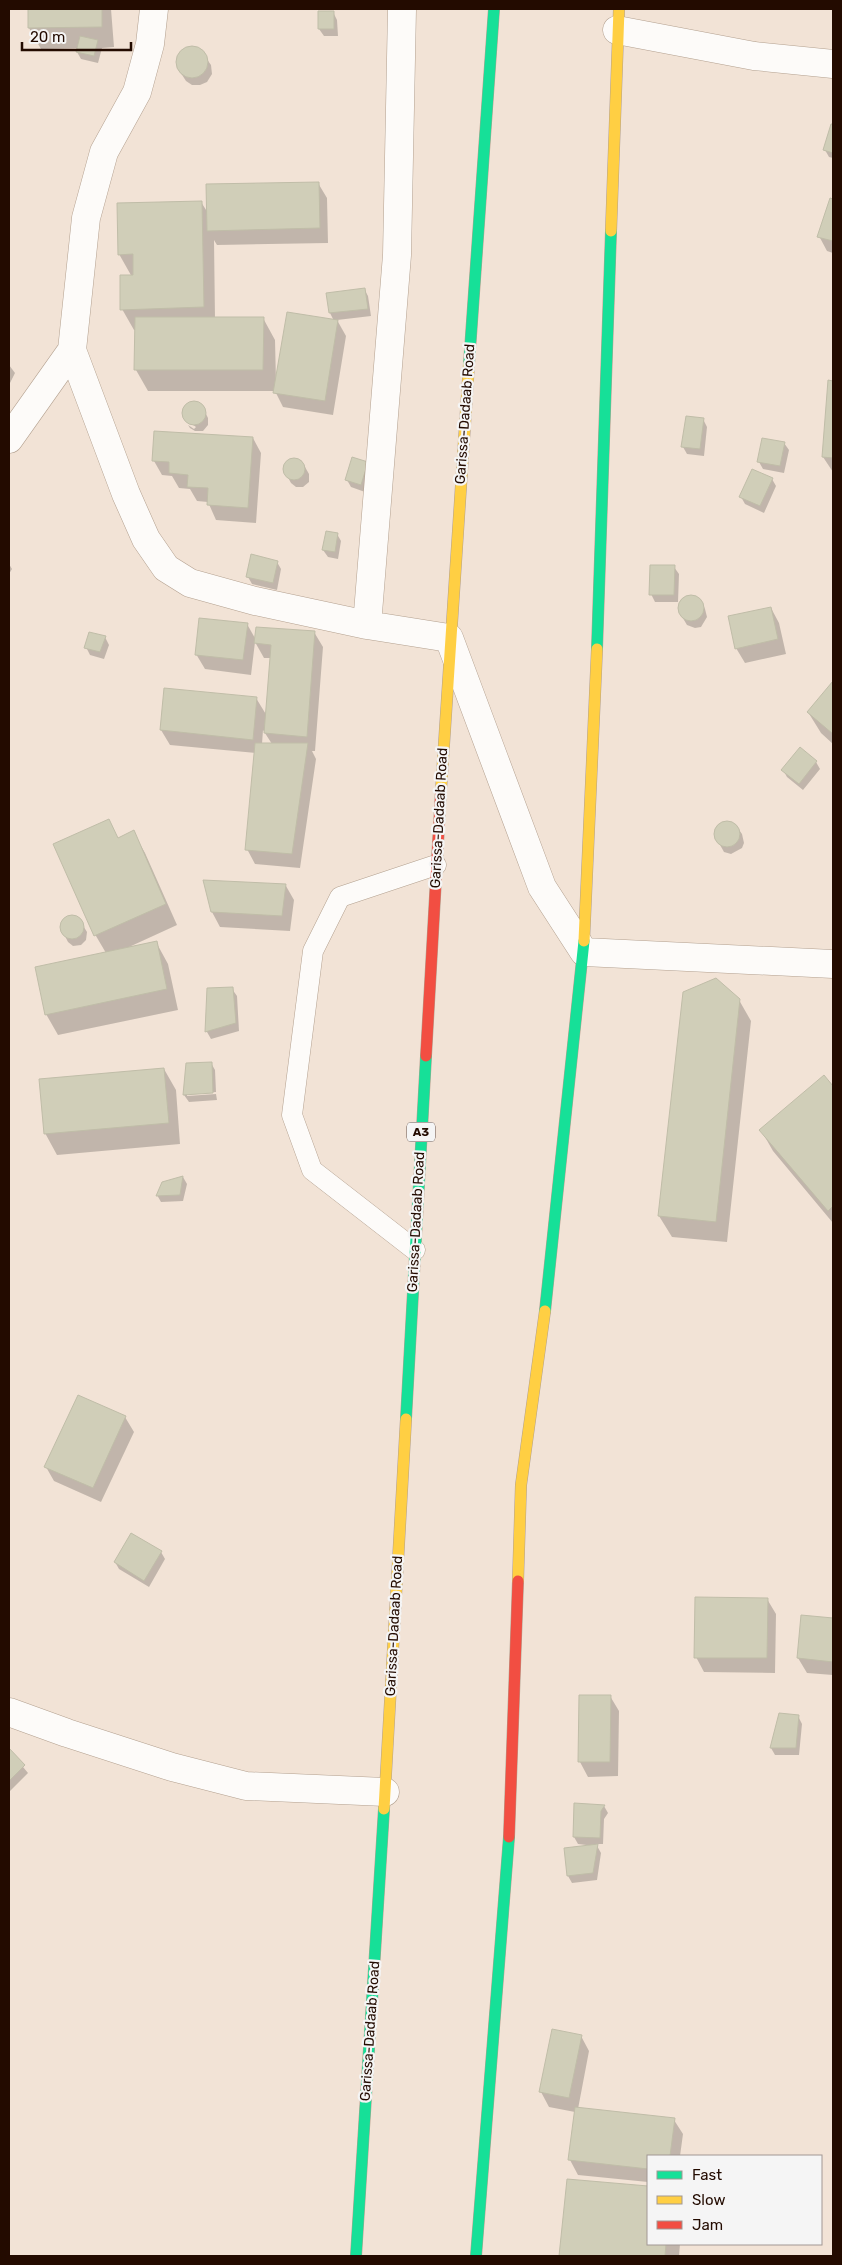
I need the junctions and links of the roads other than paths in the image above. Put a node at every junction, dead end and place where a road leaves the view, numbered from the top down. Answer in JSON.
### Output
{"nodes":[{"id":1,"x":154,"y":9,"type":"edge"},
{"id":2,"x":402,"y":9,"type":"edge"},
{"id":3,"x":494,"y":9,"type":"edge"},
{"id":4,"x":618,"y":19,"type":"edge"},
{"id":5,"x":833,"y":64,"type":"edge"},
{"id":6,"x":72,"y":350,"type":"junction"},
{"id":7,"x":9,"y":439,"type":"edge"},
{"id":8,"x":367,"y":625,"type":"junction"},
{"id":9,"x":449,"y":638,"type":"junction"},
{"id":10,"x":436,"y":865,"type":"junction"},
{"id":11,"x":584,"y":952,"type":"junction"},
{"id":12,"x":833,"y":964,"type":"edge"},
{"id":13,"x":415,"y":1250,"type":"junction"},
{"id":14,"x":9,"y":1712,"type":"edge"},
{"id":15,"x":385,"y":1792,"type":"junction"},
{"id":16,"x":356,"y":2256,"type":"edge"},
{"id":17,"x":476,"y":2256,"type":"edge"}],
"edges":[{"from":1,"to":6,"type":"street"},
{"from":2,"to":8,"type":"street"},
{"from":3,"to":9,"type":"main road","name":"Garissa-Dadaab Road","number":"A3"},
{"from":4,"to":5,"type":"street"},
{"from":4,"to":11,"type":"main road"},
{"from":6,"to":7,"type":"street"},
{"from":6,"to":8,"type":"street"},
{"from":8,"to":9,"type":"street"},
{"from":9,"to":10,"type":"main road","name":"Garissa-Dadaab Road","number":"A3"},
{"from":9,"to":11,"type":"street"},
{"from":10,"to":13,"type":"main road","name":"Garissa-Dadaab Road","number":"A3"},
{"from":10,"to":13,"type":"lane"},
{"from":11,"to":12,"type":"street"},
{"from":11,"to":17,"type":"main road"},
{"from":13,"to":15,"type":"main road","name":"Garissa-Dadaab Road","number":"A3"},
{"from":14,"to":15,"type":"street"},
{"from":15,"to":16,"type":"main road","name":"Garissa-Dadaab Road","number":"A3"}]}
